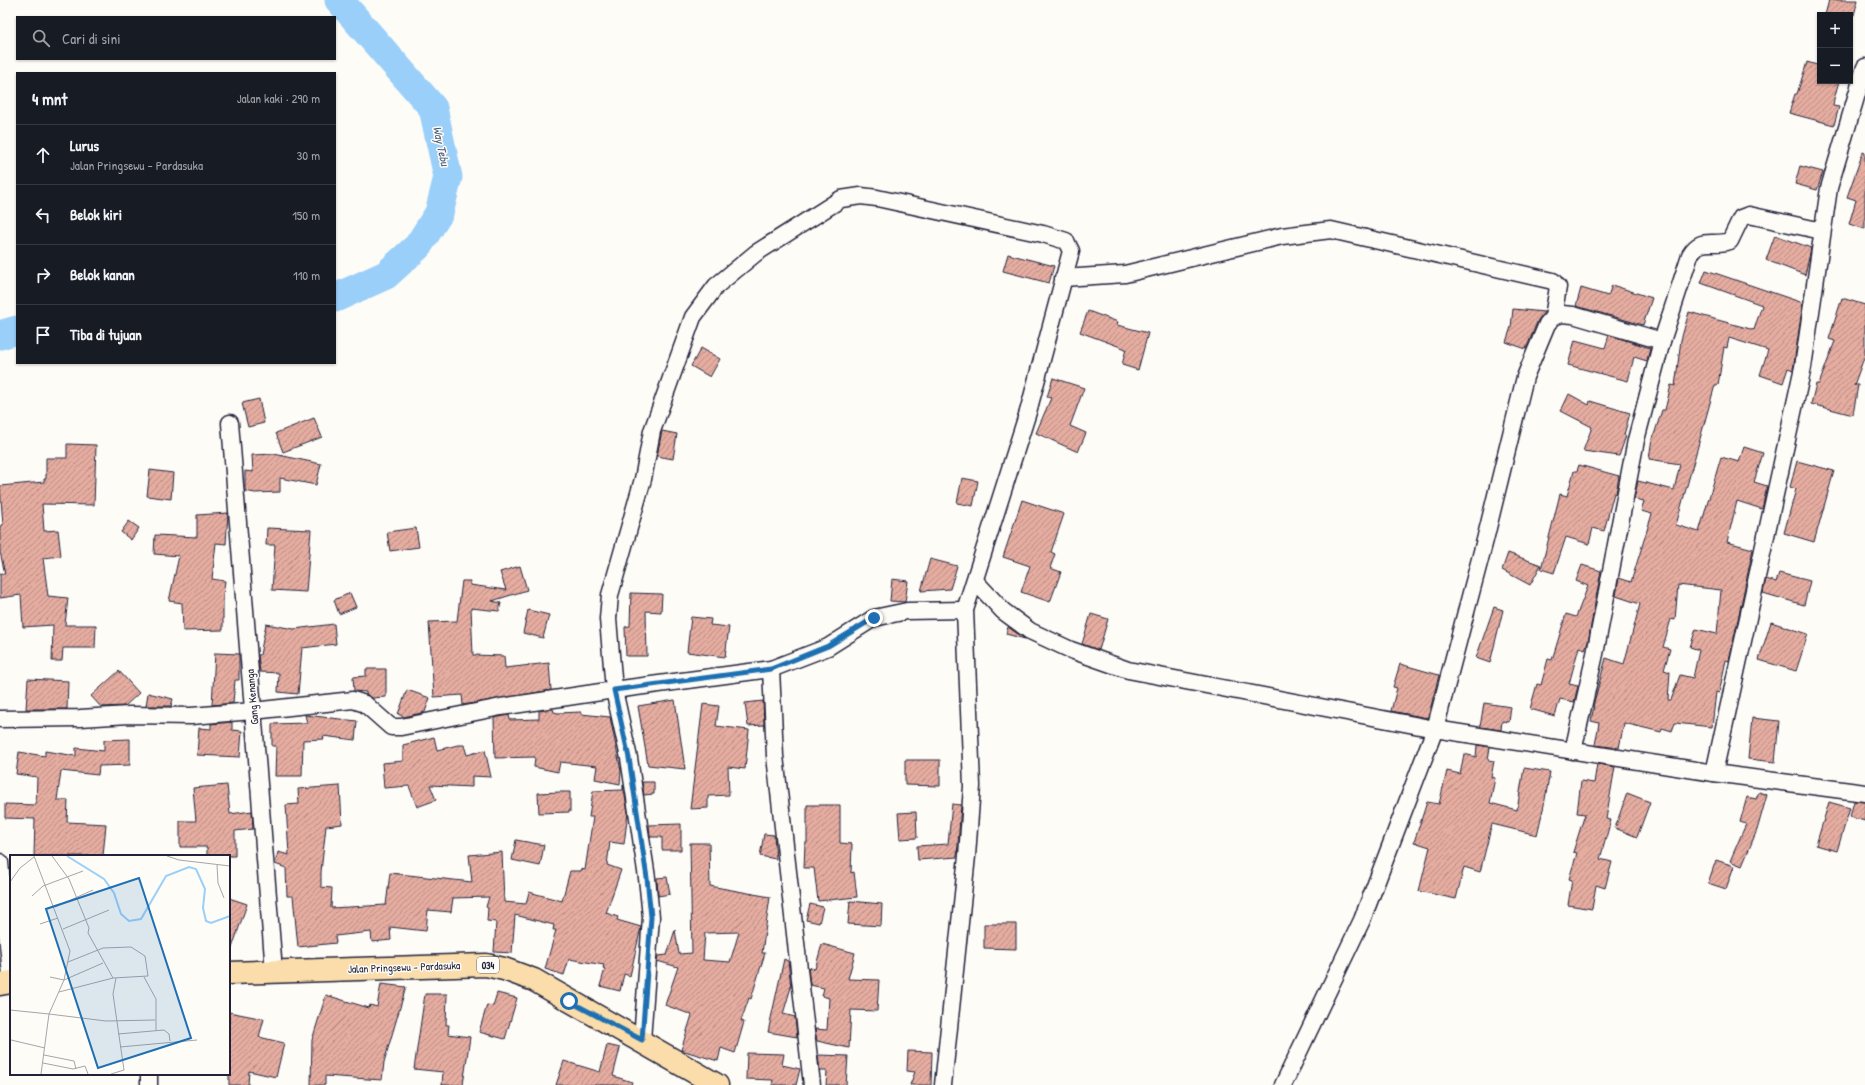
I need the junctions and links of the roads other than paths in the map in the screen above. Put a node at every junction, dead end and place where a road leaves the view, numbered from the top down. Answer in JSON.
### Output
{"nodes":[{"id":1,"x":1865,"y":67,"type":"edge"},
{"id":2,"x":1822,"y":231,"type":"junction"},
{"id":3,"x":1063,"y":278,"type":"junction"},
{"id":4,"x":1553,"y":317,"type":"junction"},
{"id":5,"x":1662,"y":341,"type":"junction"},
{"id":6,"x":230,"y":424,"type":"dead end"},
{"id":7,"x":975,"y":581,"type":"junction"},
{"id":8,"x":965,"y":610,"type":"junction"},
{"id":9,"x":771,"y":669,"type":"junction"},
{"id":10,"x":614,"y":690,"type":"junction"},
{"id":11,"x":253,"y":712,"type":"junction"},
{"id":12,"x":0,"y":719,"type":"edge"},
{"id":13,"x":1436,"y":729,"type":"junction"},
{"id":14,"x":1572,"y":751,"type":"junction"},
{"id":15,"x":1714,"y":773,"type":"junction"},
{"id":16,"x":1865,"y":793,"type":"edge"},
{"id":17,"x":0,"y":862,"type":"edge"},
{"id":18,"x":10,"y":965,"type":"edge"},
{"id":19,"x":274,"y":971,"type":"junction"},
{"id":20,"x":230,"y":973,"type":"edge"},
{"id":21,"x":10,"y":982,"type":"edge"},
{"id":22,"x":0,"y":984,"type":"edge"},
{"id":23,"x":642,"y":1040,"type":"junction"},
{"id":24,"x":717,"y":1085,"type":"edge"},
{"id":25,"x":812,"y":1085,"type":"edge"},
{"id":26,"x":943,"y":1085,"type":"edge"},
{"id":27,"x":1283,"y":1085,"type":"edge"}],
"edges":[{"from":1,"to":2,"type":"street"},
{"from":2,"to":5,"type":"street"},
{"from":2,"to":15,"type":"street"},
{"from":3,"to":4,"type":"street"},
{"from":3,"to":7,"type":"street"},
{"from":3,"to":10,"type":"street"},
{"from":4,"to":5,"type":"street"},
{"from":4,"to":13,"type":"street"},
{"from":5,"to":14,"type":"street"},
{"from":6,"to":11,"type":"street","name":"Gang Kenanga"},
{"from":7,"to":8,"type":"street"},
{"from":7,"to":13,"type":"street"},
{"from":8,"to":9,"type":"street"},
{"from":8,"to":26,"type":"street"},
{"from":9,"to":10,"type":"street"},
{"from":9,"to":25,"type":"street"},
{"from":10,"to":11,"type":"street"},
{"from":10,"to":23,"type":"street"},
{"from":11,"to":12,"type":"street"},
{"from":11,"to":19,"type":"street","name":"Gang Kenanga"},
{"from":13,"to":14,"type":"street"},
{"from":13,"to":27,"type":"street"},
{"from":14,"to":15,"type":"street"},
{"from":15,"to":16,"type":"street"},
{"from":17,"to":18,"type":"street"},
{"from":19,"to":20,"type":"main road","name":"Jalan Pringsewu - Pardasuka","number":"034"},
{"from":19,"to":23,"type":"main road","name":"Jalan Pringsewu - Pardasuka","number":"034"},
{"from":21,"to":22,"type":"main road"},
{"from":23,"to":24,"type":"main road","name":"Jalan Pringsewu - Pardasuka","number":"034"}]}
